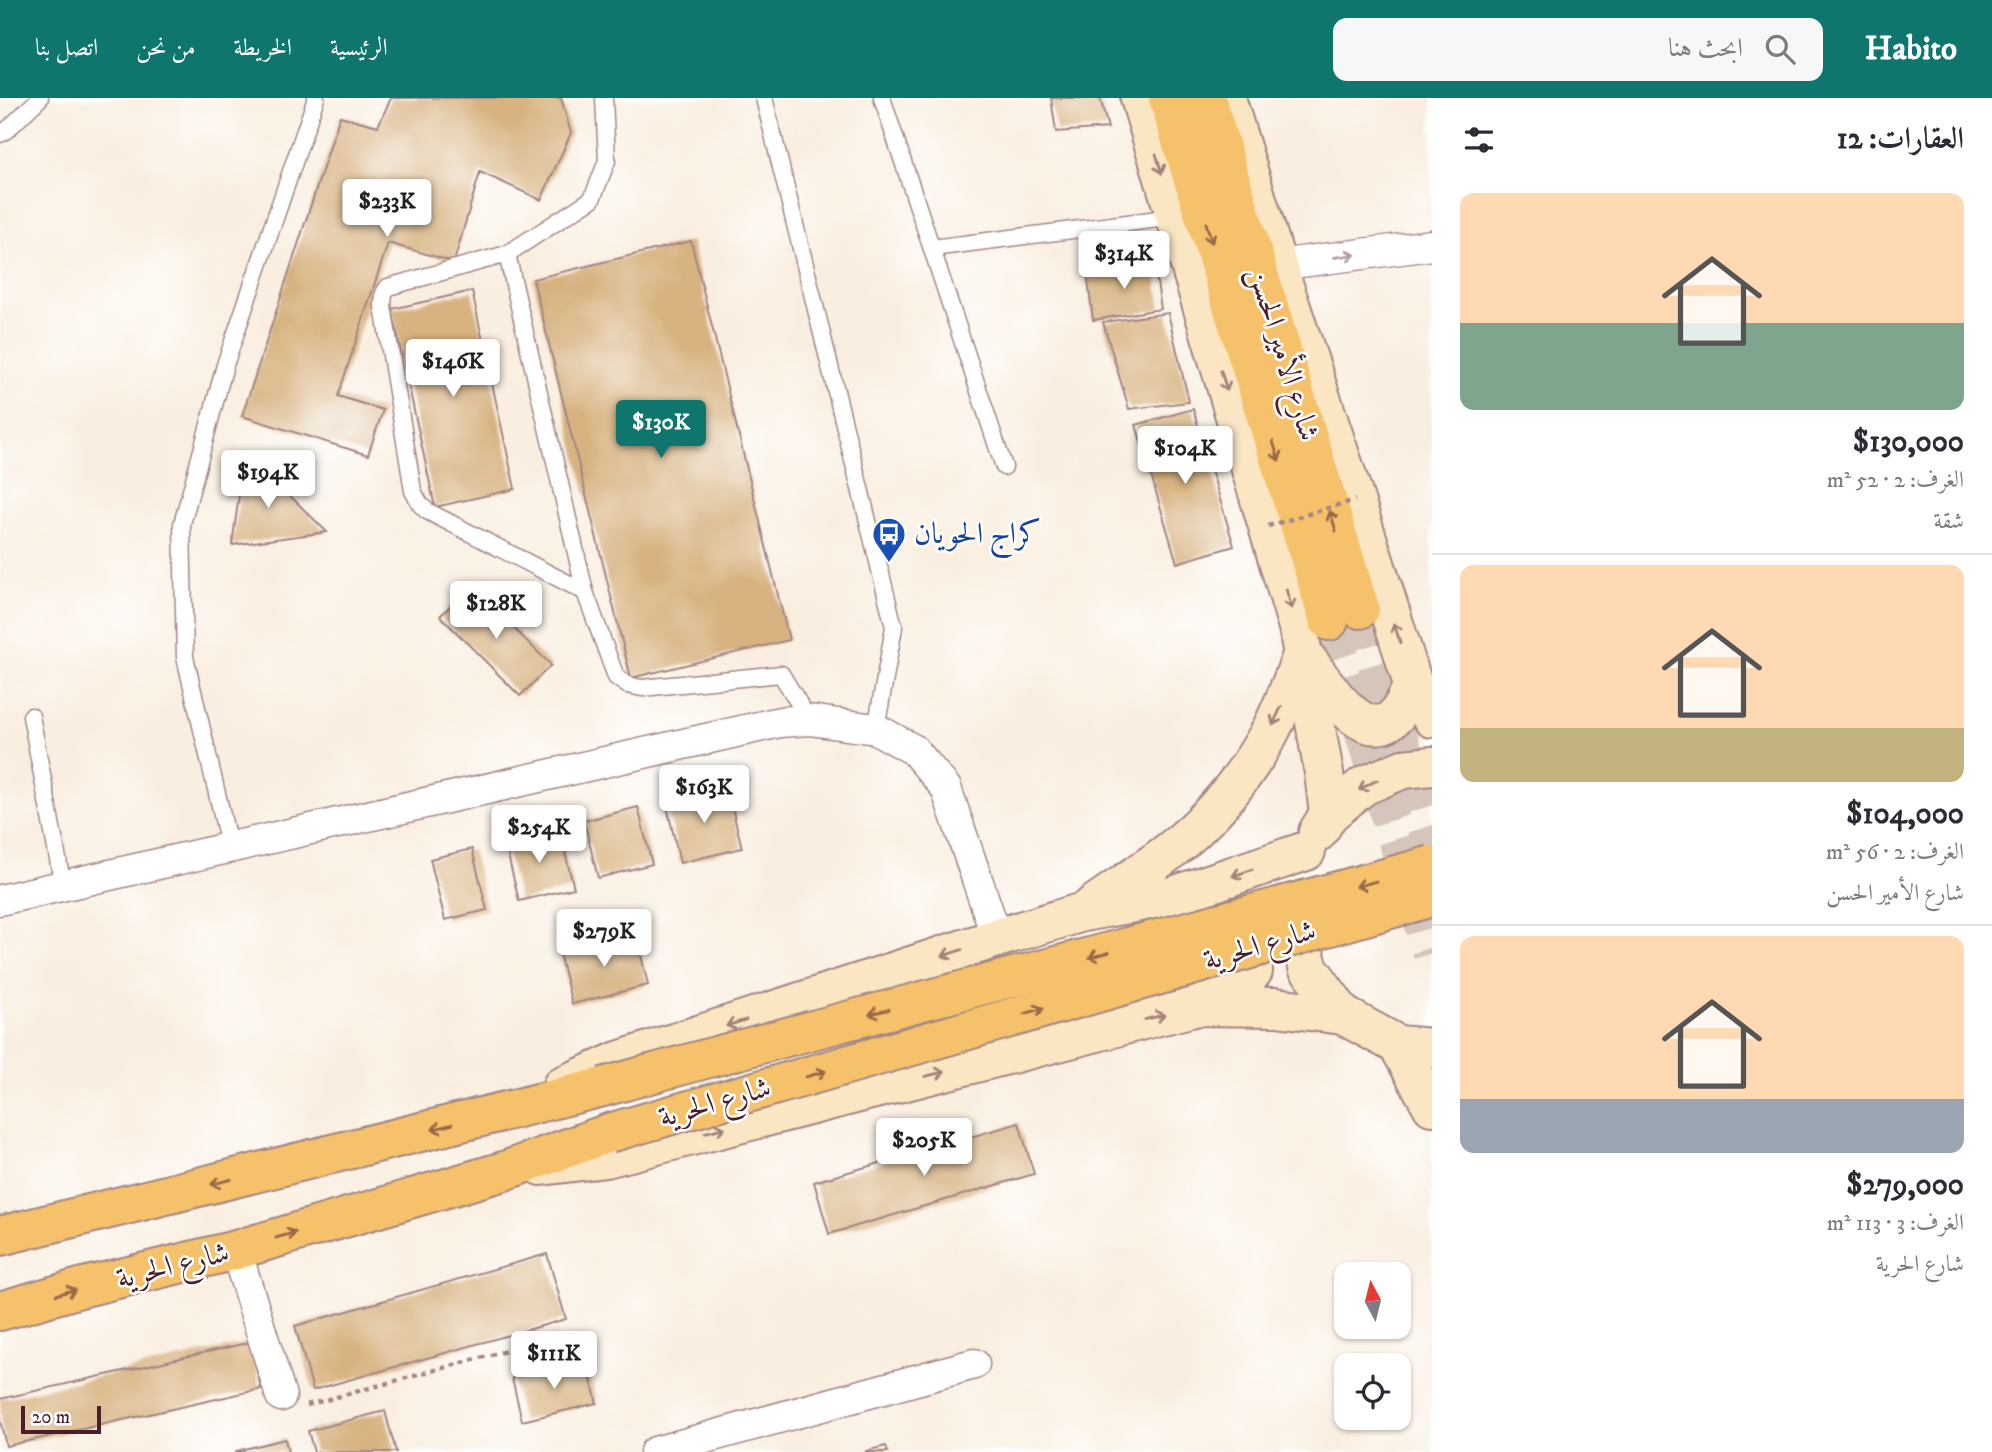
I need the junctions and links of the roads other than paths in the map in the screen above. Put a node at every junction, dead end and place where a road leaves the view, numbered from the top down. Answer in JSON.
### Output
{"nodes":[{"id":1,"x":40,"y":98,"type":"edge"},
{"id":2,"x":316,"y":98,"type":"edge"},
{"id":3,"x":604,"y":98,"type":"edge"},
{"id":4,"x":764,"y":98,"type":"edge"},
{"id":5,"x":882,"y":98,"type":"edge"},
{"id":6,"x":1140,"y":98,"type":"edge"},
{"id":7,"x":1168,"y":98,"type":"edge"},
{"id":8,"x":1206,"y":98,"type":"edge"},
{"id":9,"x":1226,"y":98,"type":"edge"},
{"id":10,"x":0,"y":134,"type":"edge"},
{"id":11,"x":1174,"y":217,"type":"junction"},
{"id":12,"x":1432,"y":245,"type":"edge"},
{"id":13,"x":932,"y":248,"type":"junction"},
{"id":14,"x":507,"y":254,"type":"junction"},
{"id":15,"x":1277,"y":265,"type":"junction"},
{"id":16,"x":1004,"y":467,"type":"dead end"},
{"id":17,"x":585,"y":592,"type":"junction"},
{"id":18,"x":1303,"y":653,"type":"junction"},
{"id":19,"x":1413,"y":684,"type":"junction"},
{"id":20,"x":31,"y":716,"type":"dead end"},
{"id":21,"x":1432,"y":718,"type":"edge"},
{"id":22,"x":809,"y":720,"type":"junction"},
{"id":23,"x":876,"y":729,"type":"junction"},
{"id":24,"x":1432,"y":766,"type":"edge"},
{"id":25,"x":1329,"y":814,"type":"junction"},
{"id":26,"x":230,"y":849,"type":"junction"},
{"id":27,"x":1306,"y":851,"type":"junction"},
{"id":28,"x":1432,"y":865,"type":"edge"},
{"id":29,"x":63,"y":886,"type":"junction"},
{"id":30,"x":1174,"y":896,"type":"junction"},
{"id":31,"x":1432,"y":898,"type":"edge"},
{"id":32,"x":0,"y":900,"type":"edge"},
{"id":33,"x":1083,"y":912,"type":"junction"},
{"id":34,"x":997,"y":938,"type":"junction"},
{"id":35,"x":1198,"y":1006,"type":"junction"},
{"id":36,"x":1343,"y":1015,"type":"junction"},
{"id":37,"x":1415,"y":1047,"type":"edge"},
{"id":38,"x":1432,"y":1106,"type":"edge"},
{"id":39,"x":495,"y":1114,"type":"junction"},
{"id":40,"x":504,"y":1171,"type":"junction"},
{"id":41,"x":9,"y":1232,"type":"edge"},
{"id":42,"x":236,"y":1250,"type":"junction"},
{"id":43,"x":0,"y":1311,"type":"edge"},
{"id":44,"x":975,"y":1364,"type":"dead end"},
{"id":45,"x":281,"y":1396,"type":"road end"},
{"id":46,"x":655,"y":1452,"type":"edge"}],
"edges":[{"from":1,"to":10,"type":"lane"},
{"from":2,"to":26,"type":"lane"},
{"from":3,"to":14,"type":"lane"},
{"from":4,"to":23,"type":"lane"},
{"from":5,"to":13,"type":"lane"},
{"from":6,"to":11,"type":"main road","one_way":true},
{"from":7,"to":8,"type":"highway","name":"شارع الأمير الحسن","one_way":true},
{"from":9,"to":15,"type":"main road"},
{"from":11,"to":13,"type":"lane"},
{"from":11,"to":18,"type":"main road","one_way":true},
{"from":15,"to":12,"type":"street","one_way":true},
{"from":13,"to":16,"type":"lane"},
{"from":14,"to":17,"type":"lane"},
{"from":14,"to":17,"type":"lane"},
{"from":19,"to":15,"type":"main road","one_way":true},
{"from":17,"to":22,"type":"lane"},
{"from":18,"to":19,"type":"main road"},
{"from":18,"to":25,"type":"main road"},
{"from":18,"to":33,"type":"main road","one_way":true},
{"from":19,"to":21,"type":"main road"},
{"from":20,"to":29,"type":"lane"},
{"from":22,"to":23,"type":"street"},
{"from":22,"to":26,"type":"street"},
{"from":23,"to":34,"type":"street"},
{"from":24,"to":25,"type":"main road","one_way":true},
{"from":25,"to":27,"type":"main road"},
{"from":26,"to":29,"type":"street"},
{"from":27,"to":30,"type":"main road","one_way":true},
{"from":27,"to":36,"type":"main road"},
{"from":28,"to":39,"type":"highway","name":"شارع الحرية","one_way":true,"bridge":true},
{"from":29,"to":32,"type":"street"},
{"from":30,"to":33,"type":"main road"},
{"from":30,"to":35,"type":"main road"},
{"from":40,"to":31,"type":"highway","name":"شارع الحرية","one_way":true,"bridge":true},
{"from":33,"to":34,"type":"main road"},
{"from":34,"to":39,"type":"main road","one_way":true},
{"from":35,"to":36,"type":"main road"},
{"from":40,"to":35,"type":"main road","one_way":true},
{"from":36,"to":37,"type":"main road"},
{"from":37,"to":38,"type":"main road"},
{"from":39,"to":41,"type":"highway","name":"شارع الحرية","one_way":true},
{"from":42,"to":40,"type":"highway","name":"شارع الحرية","one_way":true},
{"from":43,"to":42,"type":"highway","name":"شارع الحرية","one_way":true},
{"from":42,"to":45,"type":"street"},
{"from":44,"to":46,"type":"street"}]}
